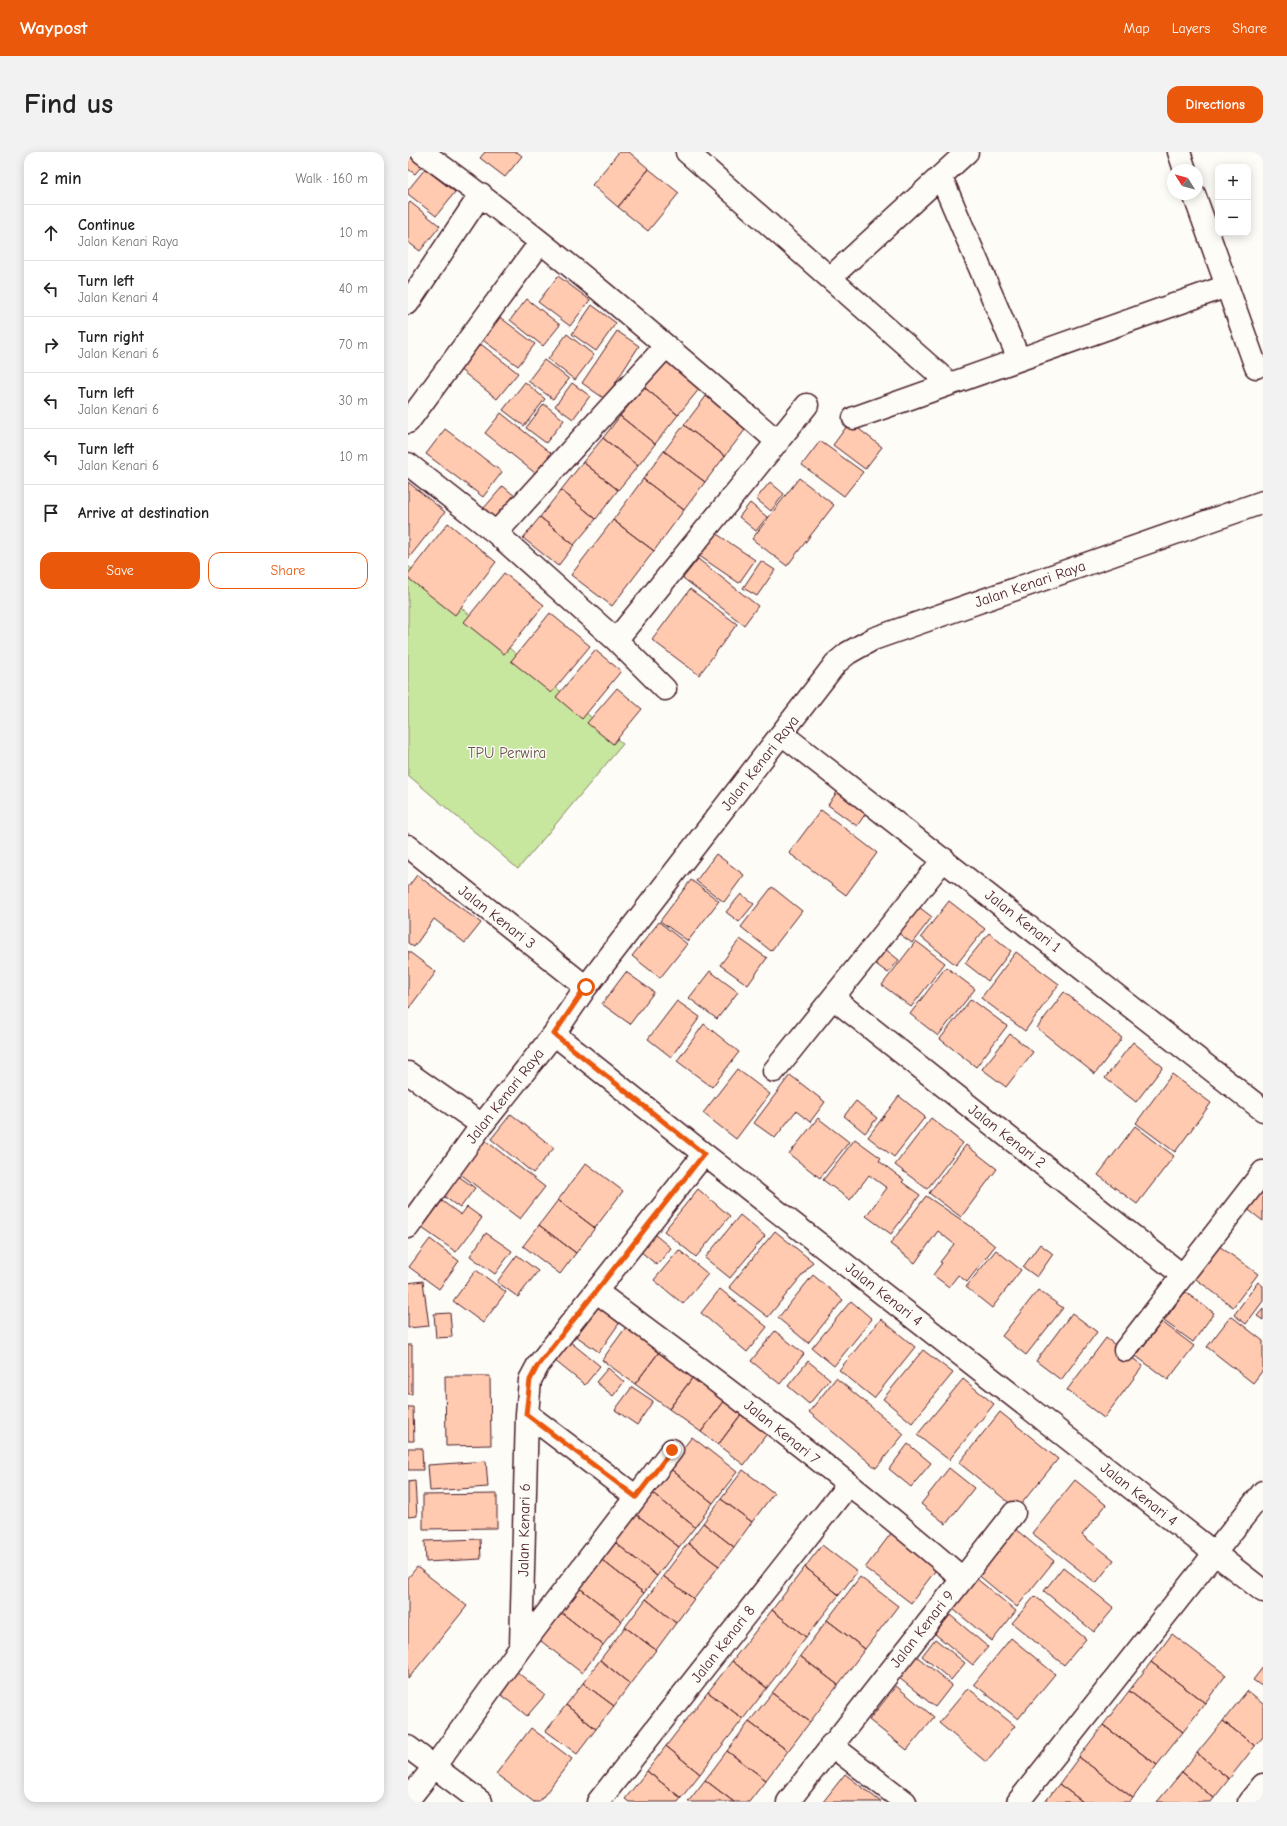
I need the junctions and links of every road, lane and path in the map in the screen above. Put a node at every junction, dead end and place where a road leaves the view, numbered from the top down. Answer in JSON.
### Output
{"nodes":[{"id":1,"x":422,"y":152,"type":"edge"},
{"id":2,"x":687,"y":152,"type":"edge"},
{"id":3,"x":967,"y":152,"type":"edge"},
{"id":4,"x":1179,"y":152,"type":"edge"},
{"id":5,"x":1183,"y":164,"type":"edge"},
{"id":6,"x":941,"y":177,"type":"junction"},
{"id":7,"x":480,"y":194,"type":"junction"},
{"id":8,"x":1196,"y":200,"type":"edge"},
{"id":9,"x":540,"y":243,"type":"junction"},
{"id":10,"x":830,"y":278,"type":"junction"},
{"id":11,"x":1227,"y":286,"type":"junction"},
{"id":12,"x":408,"y":303,"type":"edge"},
{"id":13,"x":666,"y":346,"type":"junction"},
{"id":14,"x":1019,"y":359,"type":"junction"},
{"id":15,"x":1256,"y":367,"type":"dead end"},
{"id":16,"x":950,"y":384,"type":"junction"},
{"id":17,"x":807,"y":405,"type":"dead end"},
{"id":18,"x":854,"y":418,"type":"dead end"},
{"id":19,"x":408,"y":422,"type":"edge"},
{"id":20,"x":778,"y":442,"type":"junction"},
{"id":21,"x":408,"y":464,"type":"edge"},
{"id":22,"x":1263,"y":502,"type":"edge"},
{"id":23,"x":496,"y":533,"type":"junction"},
{"id":24,"x":616,"y":640,"type":"junction"},
{"id":25,"x":665,"y":689,"type":"dead end"},
{"id":26,"x":782,"y":734,"type":"junction"},
{"id":27,"x":408,"y":846,"type":"edge"},
{"id":28,"x":944,"y":859,"type":"junction"},
{"id":29,"x":586,"y":987,"type":"junction"},
{"id":30,"x":833,"y":998,"type":"junction"},
{"id":31,"x":554,"y":1034,"type":"junction"},
{"id":32,"x":774,"y":1072,"type":"dead end"},
{"id":33,"x":408,"y":1073,"type":"edge"},
{"id":34,"x":1263,"y":1110,"type":"edge"},
{"id":35,"x":482,"y":1125,"type":"junction"},
{"id":36,"x":704,"y":1154,"type":"junction"},
{"id":37,"x":1263,"y":1172,"type":"edge"},
{"id":38,"x":408,"y":1227,"type":"edge"},
{"id":39,"x":1182,"y":1275,"type":"junction"},
{"id":40,"x":597,"y":1292,"type":"junction"},
{"id":41,"x":1125,"y":1350,"type":"dead end"},
{"id":42,"x":526,"y":1414,"type":"junction"},
{"id":43,"x":672,"y":1450,"type":"dead end"},
{"id":44,"x":848,"y":1485,"type":"junction"},
{"id":45,"x":1263,"y":1492,"type":"edge"},
{"id":46,"x":636,"y":1497,"type":"junction"},
{"id":47,"x":1014,"y":1513,"type":"dead end"},
{"id":48,"x":1215,"y":1553,"type":"junction"},
{"id":49,"x":962,"y":1578,"type":"junction"},
{"id":50,"x":1263,"y":1591,"type":"edge"},
{"id":51,"x":521,"y":1647,"type":"junction"},
{"id":52,"x":831,"y":1745,"type":"junction"},
{"id":53,"x":408,"y":1747,"type":"edge"},
{"id":54,"x":434,"y":1767,"type":"junction"},
{"id":55,"x":408,"y":1800,"type":"edge"},
{"id":56,"x":480,"y":1802,"type":"edge"},
{"id":57,"x":598,"y":1802,"type":"edge"},
{"id":58,"x":788,"y":1802,"type":"edge"},
{"id":59,"x":905,"y":1802,"type":"edge"},
{"id":60,"x":1018,"y":1802,"type":"edge"}],
"edges":[{"from":1,"to":7,"type":"street"},
{"from":2,"to":10,"type":"street"},
{"from":3,"to":6,"type":"street"},
{"from":4,"to":5,"type":"street"},
{"from":6,"to":10,"type":"street"},
{"from":6,"to":14,"type":"street"},
{"from":7,"to":9,"type":"street"},
{"from":7,"to":12,"type":"street"},
{"from":8,"to":11,"type":"street"},
{"from":9,"to":13,"type":"street"},
{"from":9,"to":19,"type":"street"},
{"from":10,"to":16,"type":"street"},
{"from":11,"to":14,"type":"street"},
{"from":11,"to":15,"type":"street"},
{"from":13,"to":20,"type":"street"},
{"from":13,"to":23,"type":"street"},
{"from":14,"to":16,"type":"street"},
{"from":16,"to":18,"type":"street"},
{"from":17,"to":20,"type":"street"},
{"from":20,"to":24,"type":"street"},
{"from":21,"to":23,"type":"street"},
{"from":22,"to":26,"type":"street","name":"Jalan Kenari Raya"},
{"from":23,"to":24,"type":"street"},
{"from":24,"to":25,"type":"street"},
{"from":26,"to":28,"type":"street","name":"Jalan Kenari 1"},
{"from":26,"to":29,"type":"street","name":"Jalan Kenari Raya"},
{"from":27,"to":29,"type":"street","name":"Jalan Kenari 3"},
{"from":28,"to":30,"type":"street"},
{"from":28,"to":34,"type":"street","name":"Jalan Kenari 1"},
{"from":29,"to":31,"type":"street","name":"Jalan Kenari Raya"},
{"from":30,"to":32,"type":"street"},
{"from":30,"to":39,"type":"street","name":"Jalan Kenari 2"},
{"from":31,"to":35,"type":"street","name":"Jalan Kenari Raya"},
{"from":31,"to":36,"type":"street","name":"Jalan Kenari 4"},
{"from":33,"to":35,"type":"street"},
{"from":35,"to":38,"type":"street","name":"Jalan Kenari Raya"},
{"from":36,"to":40,"type":"street","name":"Jalan Kenari 6"},
{"from":36,"to":48,"type":"street","name":"Jalan Kenari 4"},
{"from":37,"to":39,"type":"street"},
{"from":39,"to":41,"type":"street"},
{"from":40,"to":42,"type":"street","name":"Jalan Kenari 6"},
{"from":40,"to":44,"type":"street","name":"Jalan Kenari 7"},
{"from":42,"to":46,"type":"street"},
{"from":42,"to":51,"type":"street","name":"Jalan Kenari 6"},
{"from":43,"to":46,"type":"street"},
{"from":44,"to":49,"type":"street","name":"Jalan Kenari 7"},
{"from":44,"to":57,"type":"street","name":"Jalan Kenari 8"},
{"from":45,"to":48,"type":"street"},
{"from":46,"to":51,"type":"street"},
{"from":47,"to":49,"type":"street","name":"Jalan Kenari 9"},
{"from":48,"to":50,"type":"street","name":"Jalan Kenari 4"},
{"from":48,"to":60,"type":"street"},
{"from":49,"to":52,"type":"street","name":"Jalan Kenari 9"},
{"from":51,"to":54,"type":"street"},
{"from":52,"to":58,"type":"street","name":"Jalan Kenari 9"},
{"from":52,"to":59,"type":"street"},
{"from":53,"to":54,"type":"street"},
{"from":54,"to":55,"type":"street"},
{"from":54,"to":56,"type":"street"}]}
